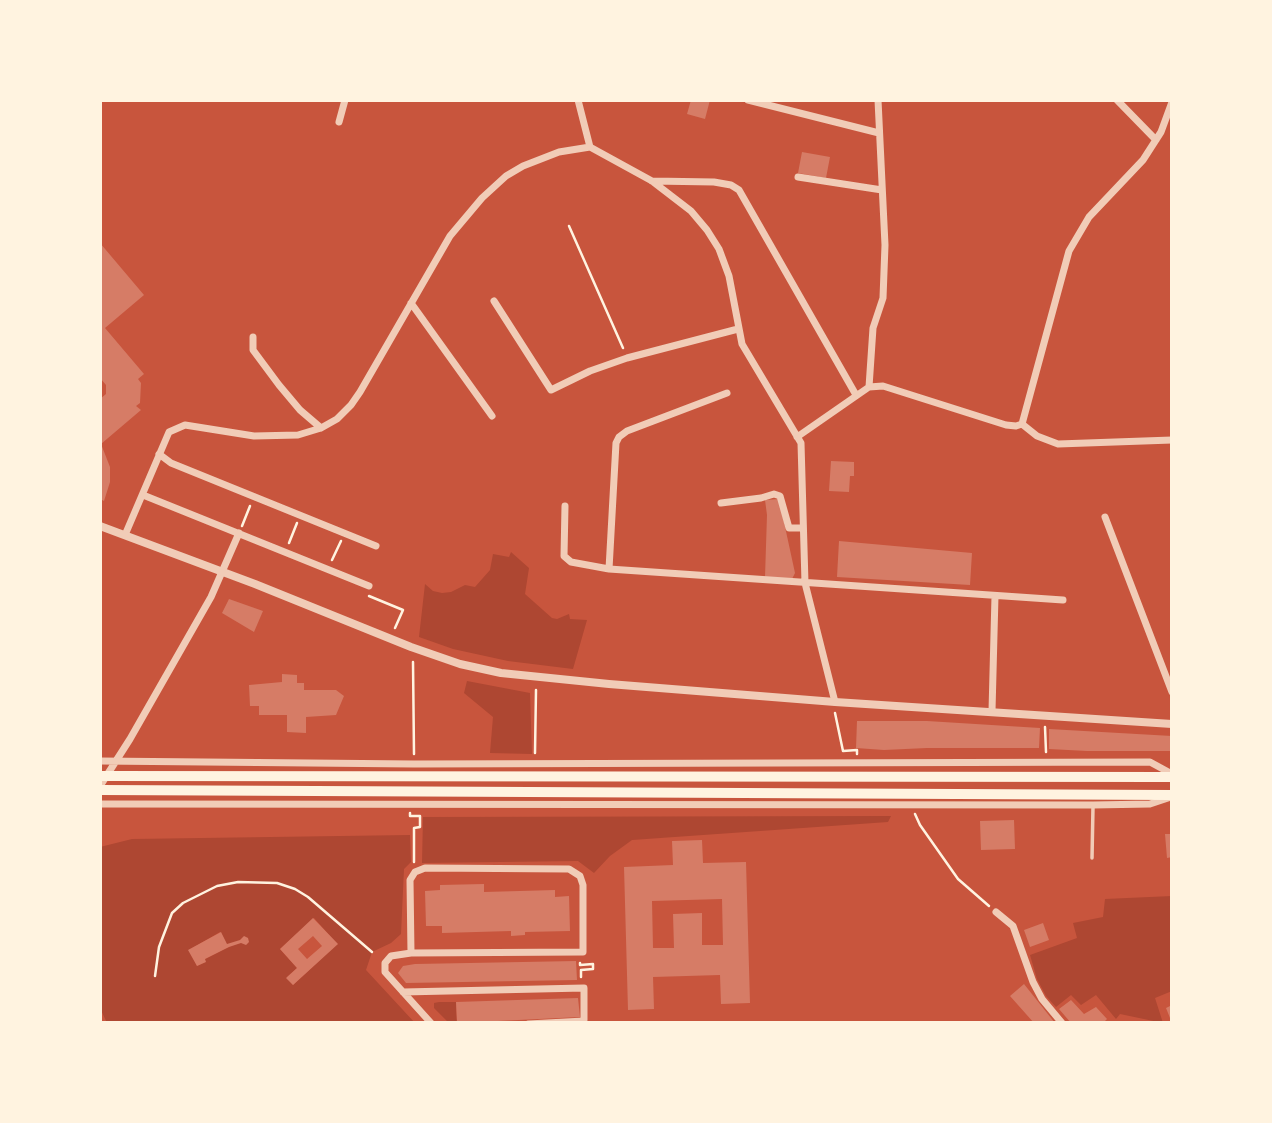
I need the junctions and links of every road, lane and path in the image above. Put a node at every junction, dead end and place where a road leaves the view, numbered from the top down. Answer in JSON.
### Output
{"nodes":[{"id":1,"x":345,"y":100,"type":"edge"},
{"id":2,"x":578,"y":100,"type":"edge"},
{"id":3,"x":748,"y":100,"type":"edge"},
{"id":4,"x":877,"y":100,"type":"edge"},
{"id":5,"x":1117,"y":100,"type":"edge"},
{"id":6,"x":1172,"y":102,"type":"edge"},
{"id":7,"x":339,"y":122,"type":"dead end"},
{"id":8,"x":879,"y":133,"type":"junction"},
{"id":9,"x":1156,"y":140,"type":"junction"},
{"id":10,"x":590,"y":147,"type":"junction"},
{"id":11,"x":798,"y":177,"type":"dead end"},
{"id":12,"x":652,"y":181,"type":"junction"},
{"id":13,"x":883,"y":190,"type":"junction"},
{"id":14,"x":569,"y":226,"type":"dead end"},
{"id":15,"x":494,"y":301,"type":"dead end"},
{"id":16,"x":411,"y":303,"type":"junction"},
{"id":17,"x":738,"y":329,"type":"junction"},
{"id":18,"x":254,"y":337,"type":"dead end"},
{"id":19,"x":628,"y":358,"type":"junction"},
{"id":20,"x":869,"y":387,"type":"junction"},
{"id":21,"x":727,"y":393,"type":"dead end"},
{"id":22,"x":856,"y":395,"type":"junction"},
{"id":23,"x":492,"y":416,"type":"dead end"},
{"id":24,"x":1022,"y":424,"type":"junction"},
{"id":25,"x":321,"y":428,"type":"junction"},
{"id":26,"x":797,"y":438,"type":"junction"},
{"id":27,"x":1172,"y":440,"type":"edge"},
{"id":28,"x":159,"y":454,"type":"junction"},
{"id":29,"x":143,"y":495,"type":"junction"},
{"id":30,"x":721,"y":503,"type":"dead end"},
{"id":31,"x":251,"y":505,"type":"dead end"},
{"id":32,"x":565,"y":506,"type":"dead end"},
{"id":33,"x":1105,"y":517,"type":"dead end"},
{"id":34,"x":297,"y":523,"type":"dead end"},
{"id":35,"x":100,"y":526,"type":"edge"},
{"id":36,"x":802,"y":528,"type":"junction"},
{"id":37,"x":240,"y":529,"type":"junction"},
{"id":38,"x":125,"y":535,"type":"junction"},
{"id":39,"x":341,"y":541,"type":"dead end"},
{"id":40,"x":288,"y":545,"type":"dead end"},
{"id":41,"x":376,"y":546,"type":"dead end"},
{"id":42,"x":331,"y":562,"type":"dead end"},
{"id":43,"x":611,"y":569,"type":"junction"},
{"id":44,"x":221,"y":572,"type":"junction"},
{"id":45,"x":805,"y":583,"type":"junction"},
{"id":46,"x":369,"y":586,"type":"dead end"},
{"id":47,"x":362,"y":593,"type":"dead end"},
{"id":48,"x":995,"y":596,"type":"junction"},
{"id":49,"x":1063,"y":600,"type":"dead end"},
{"id":50,"x":393,"y":632,"type":"dead end"},
{"id":51,"x":413,"y":662,"type":"dead end"},
{"id":52,"x":536,"y":691,"type":"dead end"},
{"id":53,"x":1172,"y":692,"type":"edge"},
{"id":54,"x":835,"y":702,"type":"junction"},
{"id":55,"x":992,"y":711,"type":"junction"},
{"id":56,"x":1172,"y":724,"type":"edge"},
{"id":57,"x":1045,"y":727,"type":"dead end"},
{"id":58,"x":842,"y":754,"type":"dead end"},
{"id":59,"x":857,"y":754,"type":"dead end"},
{"id":60,"x":1046,"y":755,"type":"dead end"},
{"id":61,"x":535,"y":757,"type":"dead end"},
{"id":62,"x":414,"y":758,"type":"dead end"},
{"id":63,"x":100,"y":761,"type":"edge"},
{"id":64,"x":116,"y":762,"type":"junction"},
{"id":65,"x":1172,"y":775,"type":"edge"},
{"id":66,"x":103,"y":776,"type":"edge"},
{"id":67,"x":100,"y":788,"type":"edge"},
{"id":68,"x":1172,"y":796,"type":"edge"},
{"id":69,"x":100,"y":804,"type":"edge"},
{"id":70,"x":1093,"y":805,"type":"junction"},
{"id":71,"x":915,"y":814,"type":"dead end"},
{"id":72,"x":410,"y":816,"type":"dead end"},
{"id":73,"x":1092,"y":858,"type":"dead end"},
{"id":74,"x":414,"y":861,"type":"dead end"},
{"id":75,"x":996,"y":912,"type":"joint"},
{"id":76,"x":372,"y":952,"type":"dead end"},
{"id":77,"x":411,"y":953,"type":"junction"},
{"id":78,"x":580,"y":962,"type":"dead end"},
{"id":79,"x":581,"y":970,"type":"dead end"},
{"id":80,"x":155,"y":976,"type":"dead end"},
{"id":81,"x":403,"y":992,"type":"junction"},
{"id":82,"x":584,"y":1020,"type":"joint"},
{"id":83,"x":431,"y":1023,"type":"edge"},
{"id":84,"x":528,"y":1023,"type":"edge"},
{"id":85,"x":1062,"y":1023,"type":"edge"}],
"edges":[{"from":1,"to":7,"type":"street"},
{"from":2,"to":10,"type":"street"},
{"from":3,"to":8,"type":"street"},
{"from":4,"to":8,"type":"street"},
{"from":5,"to":9,"type":"street"},
{"from":6,"to":9,"type":"street"},
{"from":8,"to":13,"type":"street"},
{"from":9,"to":24,"type":"street"},
{"from":10,"to":12,"type":"street"},
{"from":10,"to":16,"type":"street"},
{"from":11,"to":13,"type":"street"},
{"from":12,"to":17,"type":"street"},
{"from":12,"to":22,"type":"street"},
{"from":13,"to":20,"type":"street"},
{"from":14,"to":19,"type":"path"},
{"from":15,"to":19,"type":"street"},
{"from":16,"to":23,"type":"street"},
{"from":16,"to":25,"type":"street"},
{"from":17,"to":19,"type":"street"},
{"from":17,"to":26,"type":"street"},
{"from":18,"to":25,"type":"street"},
{"from":20,"to":22,"type":"street"},
{"from":20,"to":24,"type":"street"},
{"from":21,"to":43,"type":"street"},
{"from":22,"to":26,"type":"street"},
{"from":24,"to":27,"type":"street"},
{"from":25,"to":28,"type":"street"},
{"from":26,"to":36,"type":"street"},
{"from":28,"to":29,"type":"street"},
{"from":28,"to":41,"type":"street"},
{"from":29,"to":37,"type":"street"},
{"from":29,"to":38,"type":"street"},
{"from":30,"to":36,"type":"street"},
{"from":31,"to":37,"type":"path"},
{"from":32,"to":43,"type":"street"},
{"from":33,"to":53,"type":"street"},
{"from":34,"to":40,"type":"path"},
{"from":35,"to":38,"type":"street"},
{"from":36,"to":45,"type":"street"},
{"from":37,"to":44,"type":"street"},
{"from":37,"to":46,"type":"street"},
{"from":38,"to":44,"type":"street"},
{"from":39,"to":42,"type":"path"},
{"from":43,"to":45,"type":"street"},
{"from":44,"to":54,"type":"street"},
{"from":44,"to":64,"type":"street"},
{"from":45,"to":48,"type":"street"},
{"from":45,"to":54,"type":"street"},
{"from":47,"to":50,"type":"path"},
{"from":48,"to":49,"type":"street"},
{"from":48,"to":55,"type":"street"},
{"from":51,"to":62,"type":"path"},
{"from":52,"to":61,"type":"path"},
{"from":54,"to":55,"type":"street"},
{"from":55,"to":56,"type":"street"},
{"from":57,"to":60,"type":"path"},
{"from":58,"to":59,"type":"path"},
{"from":63,"to":64,"type":"street"},
{"from":64,"to":65,"type":"street"},
{"from":64,"to":66,"type":"street"},
{"from":65,"to":66,"type":"highway"},
{"from":66,"to":67,"type":"street"},
{"from":67,"to":68,"type":"highway"},
{"from":68,"to":70,"type":"street"},
{"from":69,"to":70,"type":"street"},
{"from":70,"to":73,"type":"lane"},
{"from":71,"to":75,"type":"path"},
{"from":72,"to":74,"type":"path"},
{"from":75,"to":85,"type":"street"},
{"from":76,"to":80,"type":"path"},
{"from":77,"to":77,"type":"street"},
{"from":77,"to":81,"type":"street"},
{"from":78,"to":79,"type":"path"},
{"from":81,"to":82,"type":"street"},
{"from":81,"to":83,"type":"street"},
{"from":82,"to":84,"type":"street"}]}
